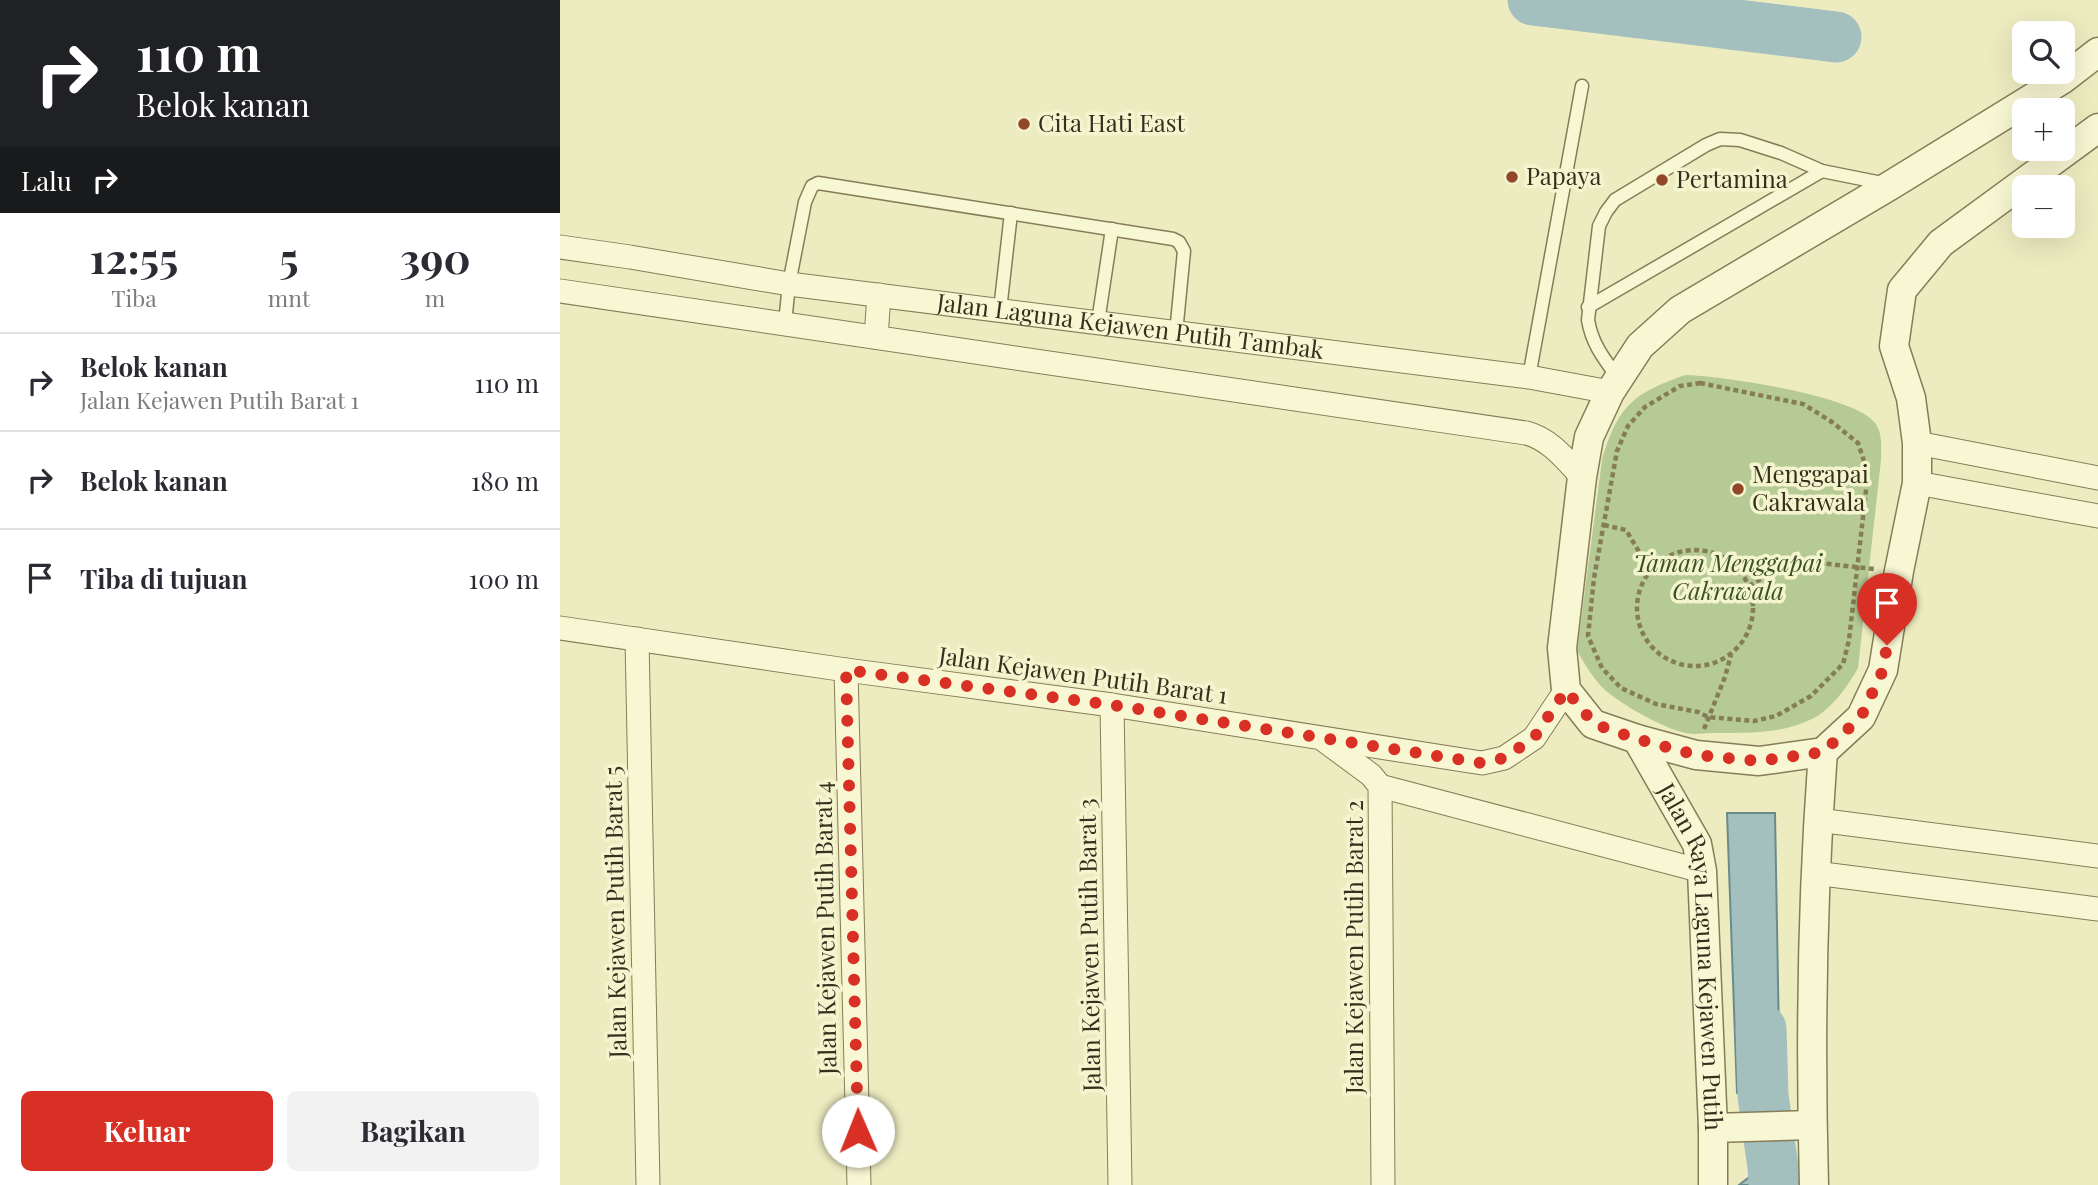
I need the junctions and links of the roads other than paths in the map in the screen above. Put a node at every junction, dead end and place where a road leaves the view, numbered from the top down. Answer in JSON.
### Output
{"nodes":[{"id":1,"x":2098,"y":52,"type":"edge"},
{"id":2,"x":1582,"y":86,"type":"dead end"},
{"id":3,"x":2098,"y":128,"type":"edge"},
{"id":4,"x":1822,"y":171,"type":"junction"},
{"id":5,"x":1891,"y":185,"type":"junction"},
{"id":6,"x":1011,"y":213,"type":"junction"},
{"id":7,"x":1112,"y":229,"type":"junction"},
{"id":8,"x":560,"y":247,"type":"edge"},
{"id":9,"x":789,"y":284,"type":"junction"},
{"id":10,"x":560,"y":291,"type":"edge"},
{"id":11,"x":879,"y":295,"type":"junction"},
{"id":12,"x":1588,"y":307,"type":"junction"},
{"id":13,"x":1000,"y":310,"type":"junction"},
{"id":14,"x":1098,"y":322,"type":"junction"},
{"id":15,"x":785,"y":324,"type":"junction"},
{"id":16,"x":1176,"y":333,"type":"junction"},
{"id":17,"x":876,"y":337,"type":"junction"},
{"id":18,"x":1529,"y":377,"type":"junction"},
{"id":19,"x":1614,"y":385,"type":"junction"},
{"id":20,"x":1917,"y":443,"type":"junction"},
{"id":21,"x":1582,"y":477,"type":"junction"},
{"id":22,"x":2098,"y":478,"type":"edge"},
{"id":23,"x":1917,"y":483,"type":"junction"},
{"id":24,"x":2098,"y":516,"type":"edge"},
{"id":25,"x":560,"y":628,"type":"edge"},
{"id":26,"x":637,"y":639,"type":"junction"},
{"id":27,"x":846,"y":670,"type":"junction"},
{"id":28,"x":1566,"y":690,"type":"junction"},
{"id":29,"x":1112,"y":705,"type":"junction"},
{"id":30,"x":1320,"y":737,"type":"junction"},
{"id":31,"x":1637,"y":739,"type":"junction"},
{"id":32,"x":1823,"y":752,"type":"junction"},
{"id":33,"x":1380,"y":786,"type":"junction"},
{"id":34,"x":1818,"y":820,"type":"junction"},
{"id":35,"x":2098,"y":856,"type":"edge"},
{"id":36,"x":1702,"y":871,"type":"junction"},
{"id":37,"x":1815,"y":873,"type":"junction"},
{"id":38,"x":2098,"y":909,"type":"edge"},
{"id":39,"x":1802,"y":1125,"type":"junction"},
{"id":40,"x":1724,"y":1128,"type":"junction"},
{"id":41,"x":648,"y":1185,"type":"edge"},
{"id":42,"x":859,"y":1185,"type":"edge"},
{"id":43,"x":1120,"y":1185,"type":"edge"},
{"id":44,"x":1383,"y":1185,"type":"edge"},
{"id":45,"x":1713,"y":1185,"type":"edge"},
{"id":46,"x":1814,"y":1185,"type":"edge"}],
"edges":[{"from":1,"to":5,"type":"street"},
{"from":2,"to":18,"type":"lane"},
{"from":3,"to":20,"type":"street"},
{"from":4,"to":5,"type":"lane"},
{"from":4,"to":12,"type":"lane"},
{"from":4,"to":12,"type":"lane"},
{"from":5,"to":19,"type":"street"},
{"from":6,"to":7,"type":"lane"},
{"from":6,"to":9,"type":"lane"},
{"from":6,"to":13,"type":"lane"},
{"from":7,"to":14,"type":"lane"},
{"from":7,"to":16,"type":"lane"},
{"from":8,"to":9,"type":"street","name":"Jalan Laguna Kejawen Putih Tambak"},
{"from":9,"to":11,"type":"street","name":"Jalan Laguna Kejawen Putih Tambak"},
{"from":9,"to":15,"type":"lane"},
{"from":10,"to":15,"type":"street","name":"Jalan Laguna Kejawen Putih Tambak"},
{"from":11,"to":13,"type":"street","name":"Jalan Laguna Kejawen Putih Tambak"},
{"from":11,"to":17,"type":"street"},
{"from":12,"to":19,"type":"lane"},
{"from":13,"to":14,"type":"street","name":"Jalan Laguna Kejawen Putih Tambak"},
{"from":14,"to":16,"type":"street","name":"Jalan Laguna Kejawen Putih Tambak"},
{"from":15,"to":17,"type":"street","name":"Jalan Laguna Kejawen Putih Tambak"},
{"from":16,"to":18,"type":"street","name":"Jalan Laguna Kejawen Putih Tambak"},
{"from":17,"to":21,"type":"street","name":"Jalan Laguna Kejawen Putih Tambak"},
{"from":18,"to":19,"type":"street","name":"Jalan Laguna Kejawen Putih Tambak"},
{"from":19,"to":21,"type":"street"},
{"from":20,"to":22,"type":"street"},
{"from":20,"to":23,"type":"street"},
{"from":21,"to":28,"type":"street"},
{"from":23,"to":24,"type":"street"},
{"from":23,"to":32,"type":"street"},
{"from":25,"to":26,"type":"street","name":"Jalan Kejawen Putih Barat 1"},
{"from":26,"to":27,"type":"street","name":"Jalan Kejawen Putih Barat 1"},
{"from":26,"to":41,"type":"street","name":"Jalan Kejawen Putih Barat 5"},
{"from":27,"to":29,"type":"street","name":"Jalan Kejawen Putih Barat 1"},
{"from":27,"to":42,"type":"street","name":"Jalan Kejawen Putih Barat 4"},
{"from":28,"to":30,"type":"street","name":"Jalan Kejawen Putih Barat 1"},
{"from":28,"to":31,"type":"street"},
{"from":29,"to":30,"type":"street","name":"Jalan Kejawen Putih Barat 1"},
{"from":29,"to":43,"type":"street","name":"Jalan Kejawen Putih Barat 3"},
{"from":30,"to":33,"type":"street","name":"Jalan Kejawen Putih Barat 2"},
{"from":31,"to":32,"type":"street"},
{"from":31,"to":36,"type":"street","name":"Jalan Raya Laguna Kejawen Putih"},
{"from":32,"to":34,"type":"street"},
{"from":33,"to":36,"type":"street"},
{"from":33,"to":44,"type":"street","name":"Jalan Kejawen Putih Barat 2"},
{"from":34,"to":35,"type":"street"},
{"from":34,"to":37,"type":"street"},
{"from":36,"to":40,"type":"street","name":"Jalan Raya Laguna Kejawen Putih"},
{"from":37,"to":38,"type":"street"},
{"from":37,"to":39,"type":"street"},
{"from":39,"to":40,"type":"street"},
{"from":39,"to":46,"type":"street"},
{"from":40,"to":45,"type":"street","name":"Jalan Raya Laguna Kejawen Putih"}]}
